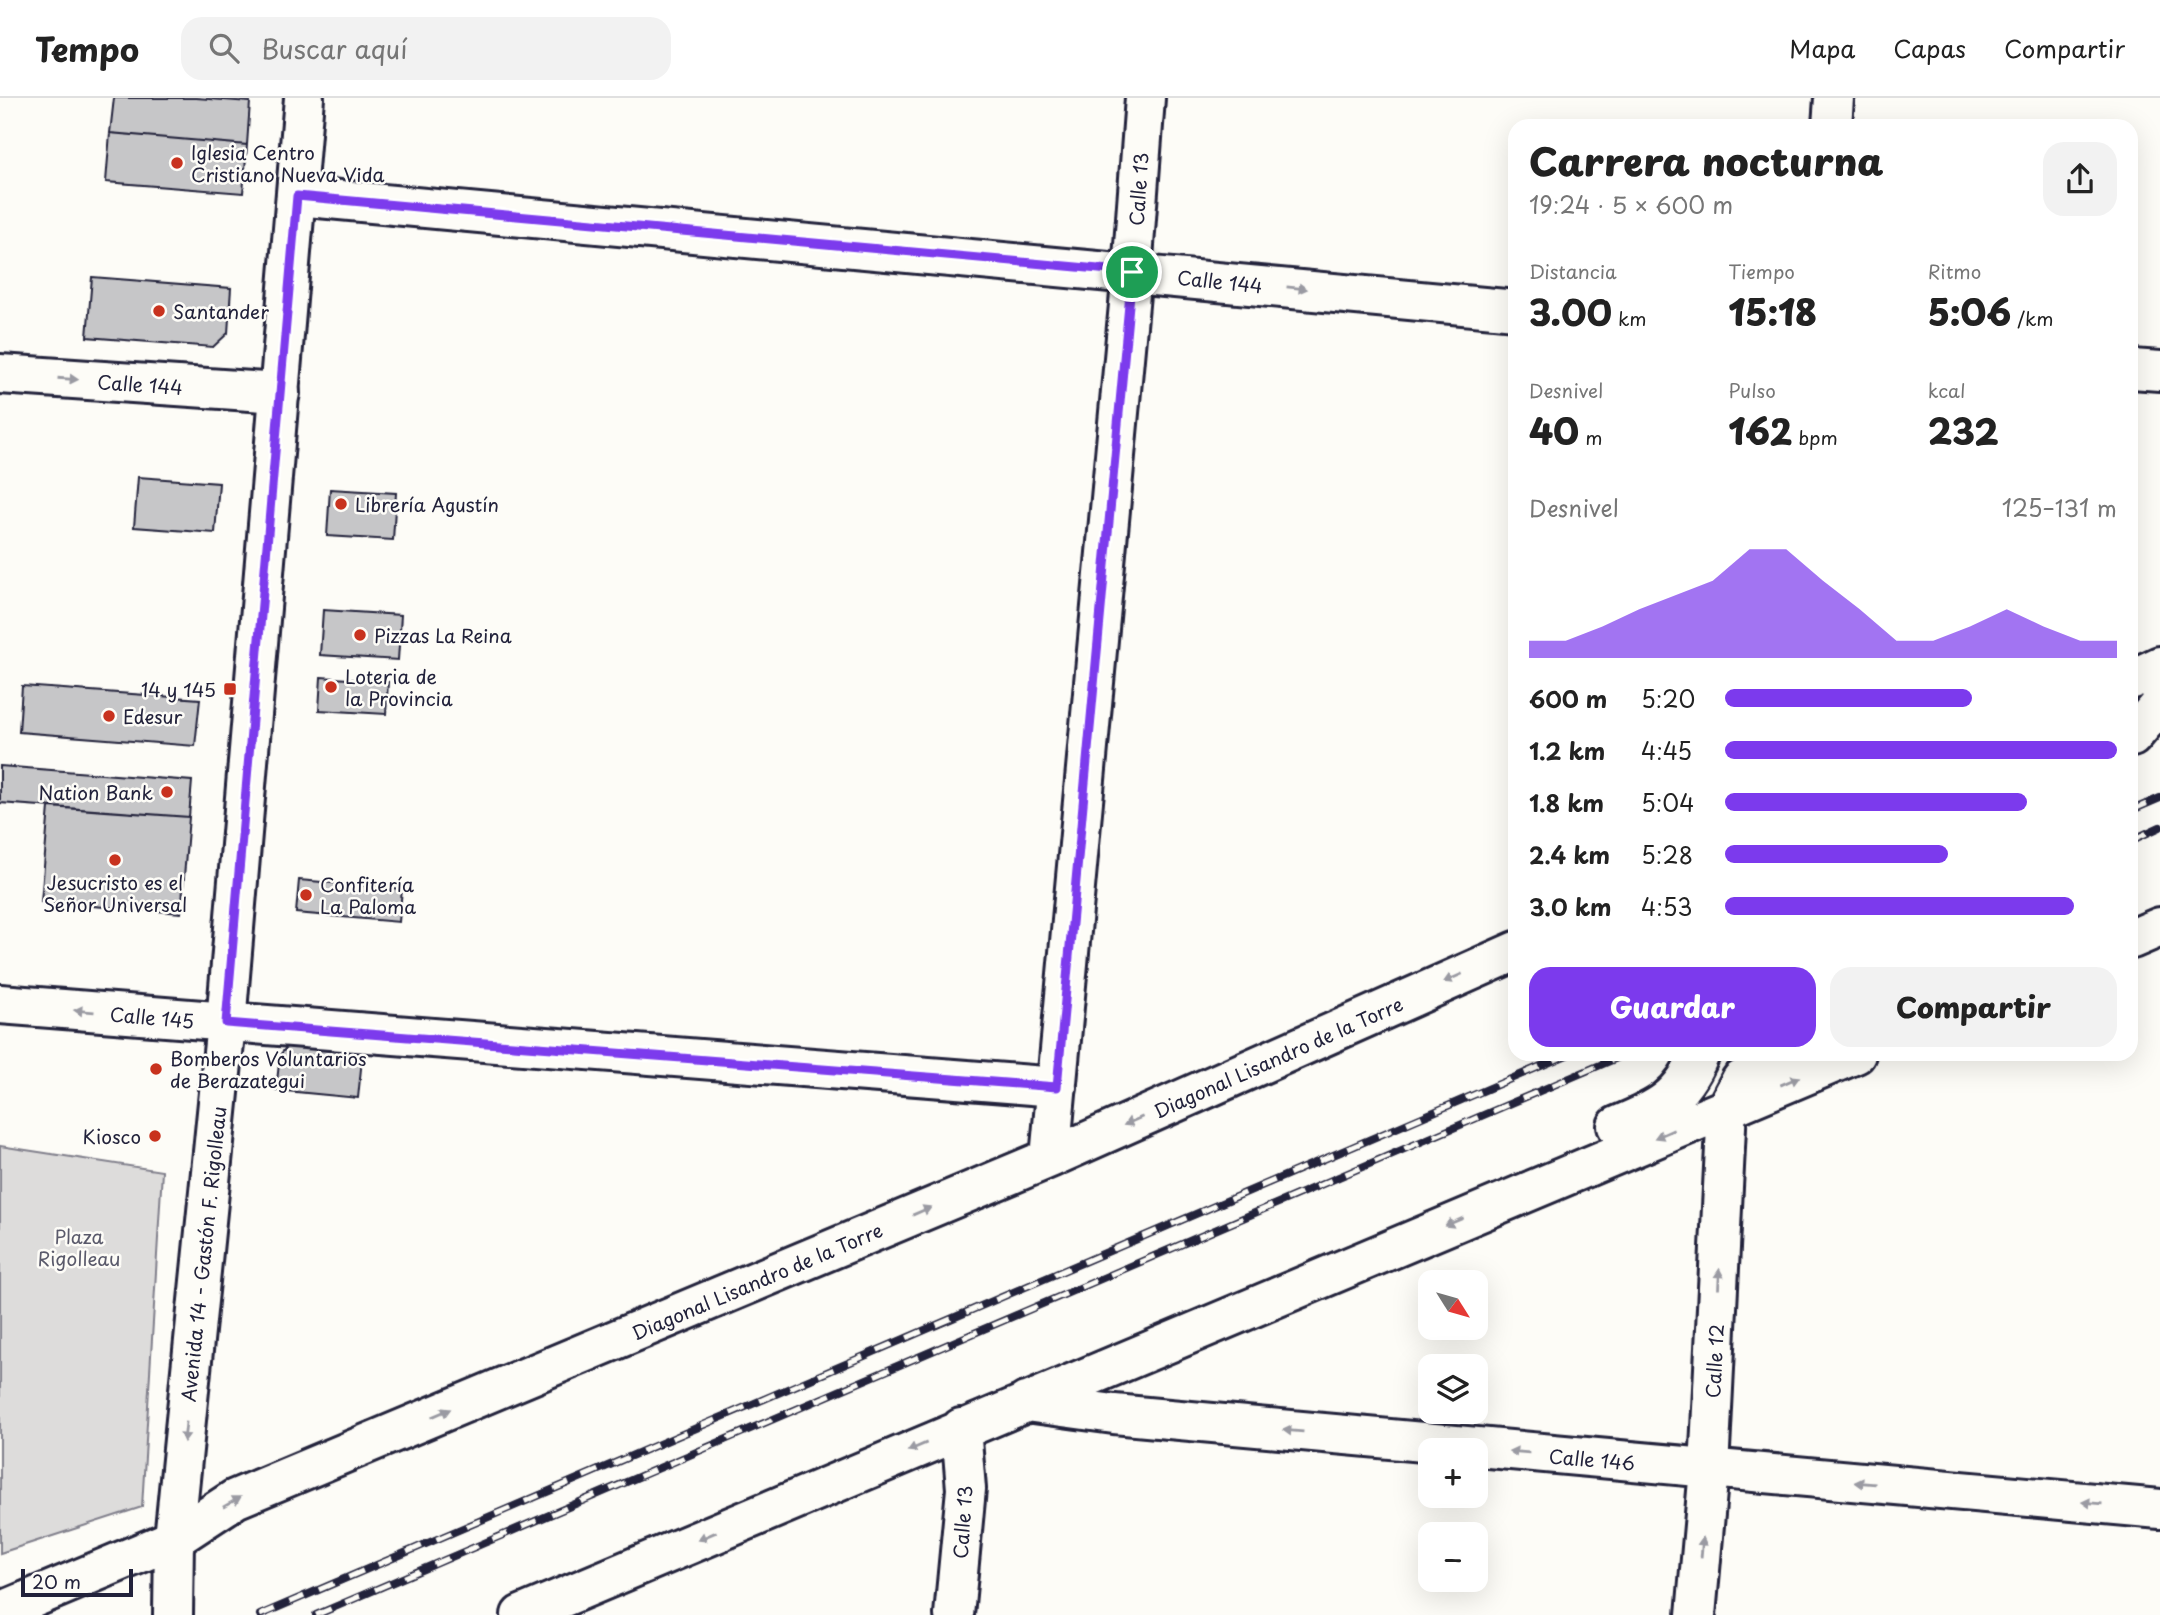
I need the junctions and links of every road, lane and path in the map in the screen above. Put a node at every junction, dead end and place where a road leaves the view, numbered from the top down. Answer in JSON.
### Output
{"nodes":[{"id":1,"x":304,"y":98,"type":"edge"},
{"id":2,"x":1145,"y":98,"type":"edge"},
{"id":3,"x":1834,"y":98,"type":"edge"},
{"id":4,"x":1832,"y":119,"type":"edge"},
{"id":5,"x":297,"y":196,"type":"junction"},
{"id":6,"x":1132,"y":272,"type":"junction"},
{"id":7,"x":1508,"y":309,"type":"edge"},
{"id":8,"x":2138,"y":369,"type":"edge"},
{"id":9,"x":2160,"y":371,"type":"edge"},
{"id":10,"x":0,"y":374,"type":"edge"},
{"id":11,"x":280,"y":394,"type":"junction"},
{"id":12,"x":2160,"y":666,"type":"edge"},
{"id":13,"x":2138,"y":676,"type":"edge"},
{"id":14,"x":2160,"y":704,"type":"edge"},
{"id":15,"x":2138,"y":729,"type":"edge"},
{"id":16,"x":2160,"y":927,"type":"edge"},
{"id":17,"x":2138,"y":936,"type":"edge"},
{"id":18,"x":1508,"y":955,"type":"edge"},
{"id":19,"x":0,"y":1004,"type":"edge"},
{"id":20,"x":226,"y":1023,"type":"junction"},
{"id":21,"x":1696,"y":1061,"type":"edge"},
{"id":22,"x":1773,"y":1061,"type":"edge"},
{"id":23,"x":1839,"y":1061,"type":"edge"},
{"id":24,"x":1057,"y":1087,"type":"junction"},
{"id":25,"x":1727,"y":1107,"type":"junction"},
{"id":26,"x":1050,"y":1158,"type":"junction"},
{"id":27,"x":1025,"y":1402,"type":"junction"},
{"id":28,"x":961,"y":1428,"type":"junction"},
{"id":29,"x":1709,"y":1469,"type":"junction"},
{"id":30,"x":2160,"y":1509,"type":"edge"},
{"id":31,"x":174,"y":1539,"type":"junction"},
{"id":32,"x":0,"y":1612,"type":"edge"},
{"id":33,"x":173,"y":1615,"type":"edge"},
{"id":34,"x":521,"y":1615,"type":"edge"},
{"id":35,"x":954,"y":1615,"type":"edge"},
{"id":36,"x":1696,"y":1615,"type":"edge"}],
"edges":[{"from":1,"to":5,"type":"street","name":"Avenida 14 - Gastón F. Rigolleau"},
{"from":2,"to":6,"type":"street","name":"Calle 13"},
{"from":3,"to":4,"type":"street"},
{"from":5,"to":6,"type":"street","name":"Calle 144"},
{"from":5,"to":11,"type":"street","name":"Avenida 14 - Gastón F. Rigolleau"},
{"from":6,"to":7,"type":"street","name":"Calle 144","one_way":true},
{"from":6,"to":24,"type":"street","name":"Calle 13"},
{"from":8,"to":9,"type":"street"},
{"from":10,"to":11,"type":"street","name":"Calle 144","one_way":true},
{"from":11,"to":20,"type":"street","name":"Avenida 14 - Gastón F. Rigolleau"},
{"from":12,"to":13,"type":"street"},
{"from":14,"to":15,"type":"street"},
{"from":16,"to":17,"type":"street"},
{"from":18,"to":26,"type":"street","name":"Diagonal Lisandro de la Torre","one_way":true},
{"from":20,"to":19,"type":"street","name":"Calle 145","one_way":true},
{"from":20,"to":24,"type":"street","name":"Calle 145"},
{"from":20,"to":31,"type":"street","name":"Avenida 14 - Gastón F. Rigolleau","one_way":true},
{"from":21,"to":27,"type":"street"},
{"from":22,"to":25,"type":"street"},
{"from":25,"to":23,"type":"street","one_way":true},
{"from":24,"to":26,"type":"street","name":"Calle 13"},
{"from":25,"to":27,"type":"street","one_way":true},
{"from":29,"to":25,"type":"street","name":"Calle 12","one_way":true},
{"from":31,"to":26,"type":"street","name":"Diagonal Lisandro de la Torre","one_way":true},
{"from":27,"to":28,"type":"street"},
{"from":29,"to":27,"type":"street","name":"Calle 146","one_way":true},
{"from":28,"to":34,"type":"street","one_way":true},
{"from":28,"to":35,"type":"street","name":"Calle 13"},
{"from":30,"to":29,"type":"street","name":"Calle 146","one_way":true},
{"from":36,"to":29,"type":"street","name":"Calle 12","one_way":true},
{"from":31,"to":32,"type":"street","name":"Diagonal Lisandro de la Torre"},
{"from":31,"to":33,"type":"street","name":"Avenida 14 - Gastón F. Rigolleau"}]}
